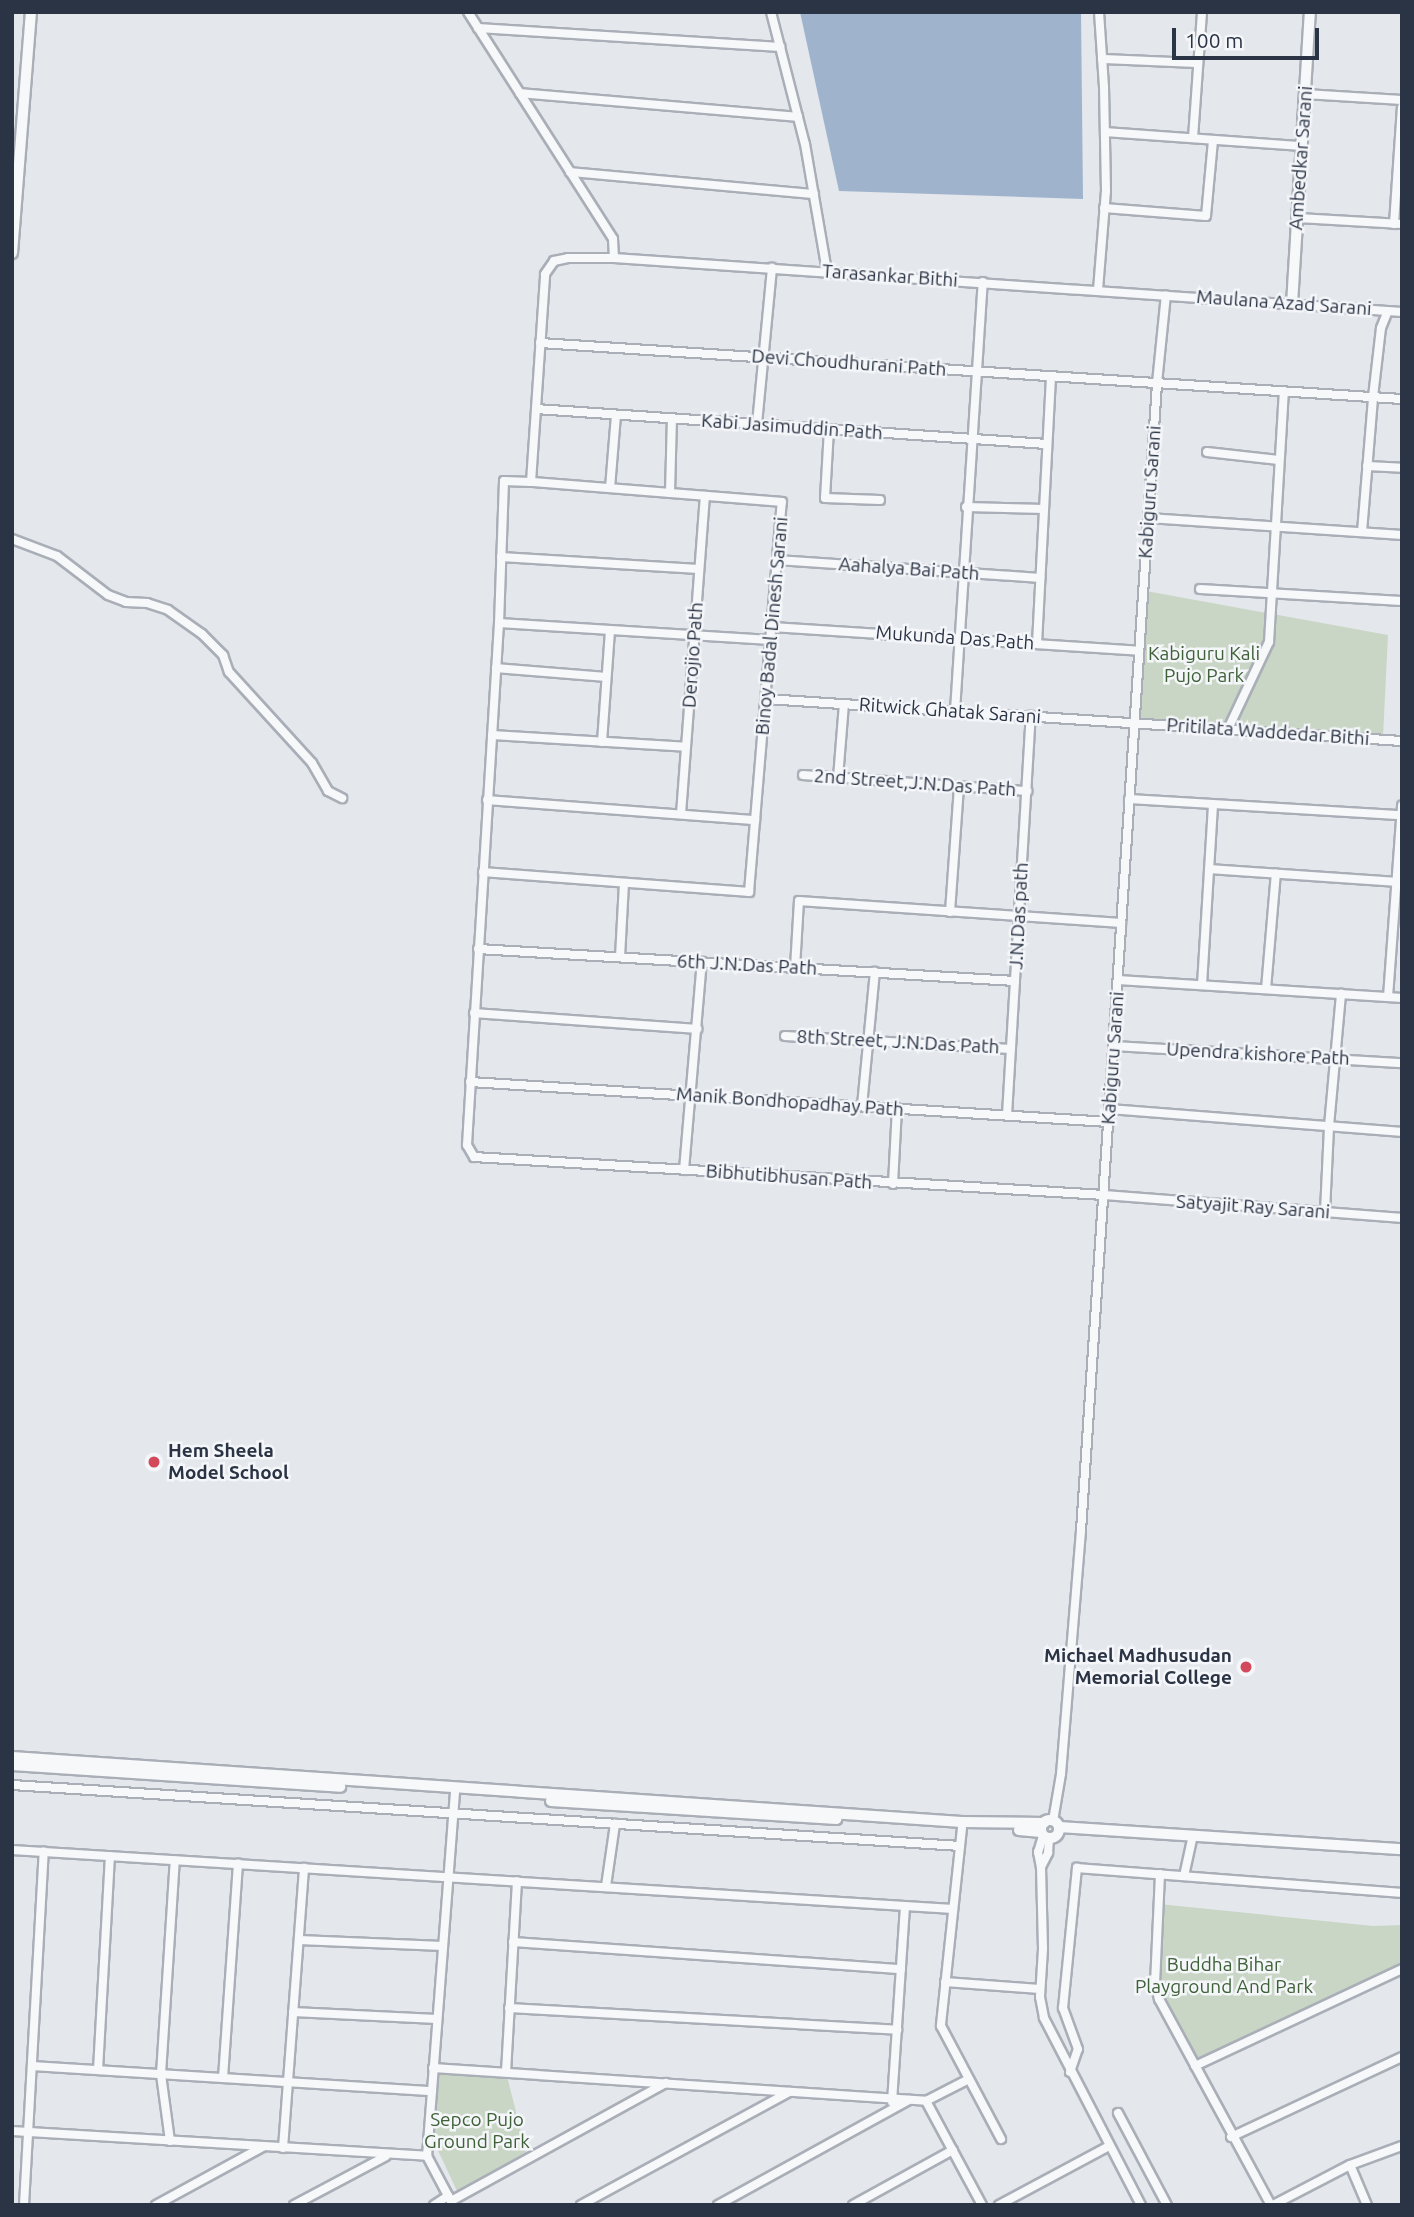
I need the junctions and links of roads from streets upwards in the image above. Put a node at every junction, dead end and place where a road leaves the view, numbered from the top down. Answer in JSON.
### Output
{"nodes":[{"id":1,"x":31,"y":12,"type":"edge"},
{"id":2,"x":468,"y":12,"type":"edge"},
{"id":3,"x":771,"y":12,"type":"edge"},
{"id":4,"x":1098,"y":12,"type":"edge"},
{"id":5,"x":1202,"y":12,"type":"edge"},
{"id":6,"x":1310,"y":12,"type":"edge"},
{"id":7,"x":478,"y":28,"type":"junction"},
{"id":8,"x":780,"y":47,"type":"junction"},
{"id":9,"x":1102,"y":60,"type":"junction"},
{"id":10,"x":1198,"y":63,"type":"junction"},
{"id":11,"x":520,"y":93,"type":"junction"},
{"id":12,"x":1305,"y":94,"type":"junction"},
{"id":13,"x":1402,"y":100,"type":"edge"},
{"id":14,"x":1402,"y":107,"type":"edge"},
{"id":15,"x":798,"y":117,"type":"junction"},
{"id":16,"x":1105,"y":132,"type":"junction"},
{"id":17,"x":1192,"y":138,"type":"junction"},
{"id":18,"x":1213,"y":140,"type":"junction"},
{"id":19,"x":1302,"y":146,"type":"junction"},
{"id":20,"x":570,"y":172,"type":"junction"},
{"id":21,"x":814,"y":194,"type":"junction"},
{"id":22,"x":14,"y":197,"type":"edge"},
{"id":23,"x":1104,"y":208,"type":"junction"},
{"id":24,"x":1298,"y":218,"type":"junction"},
{"id":25,"x":1398,"y":224,"type":"edge"},
{"id":26,"x":12,"y":253,"type":"edge"},
{"id":27,"x":614,"y":258,"type":"junction"},
{"id":28,"x":772,"y":268,"type":"junction"},
{"id":29,"x":827,"y":272,"type":"junction"},
{"id":30,"x":983,"y":282,"type":"junction"},
{"id":31,"x":1098,"y":290,"type":"junction"},
{"id":32,"x":1166,"y":295,"type":"junction"},
{"id":33,"x":1292,"y":304,"type":"junction"},
{"id":34,"x":1388,"y":311,"type":"junction"},
{"id":35,"x":1402,"y":312,"type":"edge"},
{"id":36,"x":540,"y":343,"type":"junction"},
{"id":37,"x":763,"y":357,"type":"junction"},
{"id":38,"x":978,"y":371,"type":"junction"},
{"id":39,"x":1051,"y":376,"type":"junction"},
{"id":40,"x":1157,"y":383,"type":"junction"},
{"id":41,"x":1284,"y":391,"type":"junction"},
{"id":42,"x":1373,"y":397,"type":"junction"},
{"id":43,"x":1402,"y":399,"type":"edge"},
{"id":44,"x":536,"y":409,"type":"junction"},
{"id":45,"x":616,"y":415,"type":"junction"},
{"id":46,"x":672,"y":418,"type":"junction"},
{"id":47,"x":757,"y":424,"type":"junction"},
{"id":48,"x":830,"y":429,"type":"junction"},
{"id":49,"x":974,"y":439,"type":"junction"},
{"id":50,"x":1048,"y":444,"type":"junction"},
{"id":51,"x":1207,"y":452,"type":"dead end"},
{"id":52,"x":1279,"y":460,"type":"junction"},
{"id":53,"x":1367,"y":466,"type":"junction"},
{"id":54,"x":1402,"y":468,"type":"edge"},
{"id":55,"x":531,"y":482,"type":"junction"},
{"id":56,"x":610,"y":488,"type":"junction"},
{"id":57,"x":670,"y":493,"type":"junction"},
{"id":58,"x":705,"y":496,"type":"junction"},
{"id":59,"x":880,"y":500,"type":"dead end"},
{"id":60,"x":966,"y":507,"type":"junction"},
{"id":61,"x":1044,"y":509,"type":"junction"},
{"id":62,"x":1148,"y":518,"type":"junction"},
{"id":63,"x":1275,"y":526,"type":"junction"},
{"id":64,"x":1362,"y":532,"type":"junction"},
{"id":65,"x":1402,"y":535,"type":"edge"},
{"id":66,"x":12,"y":539,"type":"edge"},
{"id":67,"x":501,"y":557,"type":"junction"},
{"id":68,"x":777,"y":560,"type":"junction"},
{"id":69,"x":699,"y":569,"type":"junction"},
{"id":70,"x":962,"y":573,"type":"junction"},
{"id":71,"x":1040,"y":578,"type":"junction"},
{"id":72,"x":1199,"y":589,"type":"dead end"},
{"id":73,"x":1270,"y":593,"type":"junction"},
{"id":74,"x":1402,"y":601,"type":"edge"},
{"id":75,"x":499,"y":623,"type":"junction"},
{"id":76,"x":772,"y":628,"type":"junction"},
{"id":77,"x":610,"y":630,"type":"junction"},
{"id":78,"x":695,"y":635,"type":"junction"},
{"id":79,"x":958,"y":638,"type":"junction"},
{"id":80,"x":771,"y":640,"type":"junction"},
{"id":81,"x":1037,"y":644,"type":"junction"},
{"id":82,"x":1139,"y":651,"type":"junction"},
{"id":83,"x":496,"y":668,"type":"junction"},
{"id":84,"x":606,"y":677,"type":"junction"},
{"id":85,"x":766,"y":699,"type":"junction"},
{"id":86,"x":844,"y":704,"type":"junction"},
{"id":87,"x":955,"y":711,"type":"junction"},
{"id":88,"x":1031,"y":716,"type":"junction"},
{"id":89,"x":1134,"y":723,"type":"junction"},
{"id":90,"x":1228,"y":729,"type":"junction"},
{"id":91,"x":492,"y":735,"type":"junction"},
{"id":92,"x":1402,"y":741,"type":"edge"},
{"id":93,"x":602,"y":742,"type":"junction"},
{"id":94,"x":686,"y":747,"type":"junction"},
{"id":95,"x":803,"y":775,"type":"dead end"},
{"id":96,"x":838,"y":778,"type":"junction"},
{"id":97,"x":959,"y":786,"type":"junction"},
{"id":98,"x":1027,"y":791,"type":"junction"},
{"id":99,"x":342,"y":798,"type":"dead end"},
{"id":100,"x":1129,"y":799,"type":"junction"},
{"id":101,"x":487,"y":800,"type":"junction"},
{"id":102,"x":1213,"y":804,"type":"junction"},
{"id":103,"x":1402,"y":806,"type":"edge"},
{"id":104,"x":681,"y":814,"type":"junction"},
{"id":105,"x":1401,"y":815,"type":"edge"},
{"id":106,"x":755,"y":820,"type":"junction"},
{"id":107,"x":1209,"y":869,"type":"junction"},
{"id":108,"x":483,"y":872,"type":"junction"},
{"id":109,"x":1276,"y":873,"type":"junction"},
{"id":110,"x":1399,"y":882,"type":"edge"},
{"id":111,"x":624,"y":883,"type":"junction"},
{"id":112,"x":950,"y":912,"type":"junction"},
{"id":113,"x":1019,"y":916,"type":"junction"},
{"id":114,"x":1121,"y":923,"type":"junction"},
{"id":115,"x":478,"y":949,"type":"junction"},
{"id":116,"x":620,"y":957,"type":"junction"},
{"id":117,"x":702,"y":962,"type":"junction"},
{"id":118,"x":795,"y":968,"type":"junction"},
{"id":119,"x":875,"y":972,"type":"junction"},
{"id":120,"x":1118,"y":980,"type":"junction"},
{"id":121,"x":1015,"y":981,"type":"junction"},
{"id":122,"x":1202,"y":985,"type":"junction"},
{"id":123,"x":1266,"y":989,"type":"junction"},
{"id":124,"x":1341,"y":994,"type":"junction"},
{"id":125,"x":1388,"y":997,"type":"junction"},
{"id":126,"x":1402,"y":998,"type":"edge"},
{"id":127,"x":474,"y":1013,"type":"junction"},
{"id":128,"x":696,"y":1028,"type":"junction"},
{"id":129,"x":785,"y":1036,"type":"dead end"},
{"id":130,"x":869,"y":1041,"type":"junction"},
{"id":131,"x":1114,"y":1046,"type":"junction"},
{"id":132,"x":1011,"y":1049,"type":"junction"},
{"id":133,"x":1336,"y":1059,"type":"junction"},
{"id":134,"x":1402,"y":1063,"type":"edge"},
{"id":135,"x":471,"y":1082,"type":"junction"},
{"id":136,"x":691,"y":1095,"type":"junction"},
{"id":137,"x":862,"y":1106,"type":"junction"},
{"id":138,"x":897,"y":1108,"type":"junction"},
{"id":139,"x":1110,"y":1109,"type":"junction"},
{"id":140,"x":1007,"y":1115,"type":"junction"},
{"id":141,"x":1109,"y":1122,"type":"junction"},
{"id":142,"x":1329,"y":1126,"type":"junction"},
{"id":143,"x":1402,"y":1132,"type":"edge"},
{"id":144,"x":684,"y":1170,"type":"junction"},
{"id":145,"x":893,"y":1184,"type":"junction"},
{"id":146,"x":1105,"y":1195,"type":"junction"},
{"id":147,"x":1325,"y":1212,"type":"junction"},
{"id":148,"x":1402,"y":1218,"type":"edge"},
{"id":149,"x":12,"y":1757,"type":"edge"},
{"id":150,"x":12,"y":1765,"type":"edge"},
{"id":151,"x":12,"y":1785,"type":"edge"},
{"id":152,"x":454,"y":1791,"type":"junction"},
{"id":153,"x":452,"y":1813,"type":"junction"},
{"id":154,"x":615,"y":1824,"type":"junction"},
{"id":155,"x":962,"y":1828,"type":"junction"},
{"id":156,"x":1049,"y":1829,"type":"junction"},
{"id":157,"x":1193,"y":1835,"type":"junction"},
{"id":158,"x":960,"y":1846,"type":"junction"},
{"id":159,"x":12,"y":1850,"type":"edge"},
{"id":160,"x":1402,"y":1850,"type":"edge"},
{"id":161,"x":44,"y":1852,"type":"junction"},
{"id":162,"x":110,"y":1856,"type":"junction"},
{"id":163,"x":175,"y":1860,"type":"junction"},
{"id":164,"x":238,"y":1864,"type":"junction"},
{"id":165,"x":304,"y":1868,"type":"junction"},
{"id":166,"x":1160,"y":1874,"type":"junction"},
{"id":167,"x":448,"y":1876,"type":"junction"},
{"id":168,"x":1184,"y":1876,"type":"junction"},
{"id":169,"x":517,"y":1881,"type":"junction"},
{"id":170,"x":606,"y":1886,"type":"junction"},
{"id":171,"x":1402,"y":1893,"type":"edge"},
{"id":172,"x":905,"y":1906,"type":"junction"},
{"id":173,"x":953,"y":1909,"type":"junction"},
{"id":174,"x":299,"y":1940,"type":"junction"},
{"id":175,"x":513,"y":1942,"type":"junction"},
{"id":176,"x":443,"y":1946,"type":"junction"},
{"id":177,"x":901,"y":1969,"type":"junction"},
{"id":178,"x":1402,"y":1969,"type":"edge"},
{"id":179,"x":945,"y":1982,"type":"junction"},
{"id":180,"x":1040,"y":1989,"type":"junction"},
{"id":181,"x":509,"y":2008,"type":"junction"},
{"id":182,"x":293,"y":2012,"type":"junction"},
{"id":183,"x":437,"y":2019,"type":"junction"},
{"id":184,"x":897,"y":2030,"type":"junction"},
{"id":185,"x":1401,"y":2060,"type":"edge"},
{"id":186,"x":32,"y":2066,"type":"junction"},
{"id":187,"x":1195,"y":2066,"type":"junction"},
{"id":188,"x":433,"y":2067,"type":"junction"},
{"id":189,"x":98,"y":2070,"type":"junction"},
{"id":190,"x":506,"y":2072,"type":"junction"},
{"id":191,"x":1070,"y":2072,"type":"junction"},
{"id":192,"x":161,"y":2074,"type":"junction"},
{"id":193,"x":223,"y":2078,"type":"junction"},
{"id":194,"x":969,"y":2079,"type":"junction"},
{"id":195,"x":288,"y":2082,"type":"junction"},
{"id":196,"x":666,"y":2083,"type":"junction"},
{"id":197,"x":432,"y":2091,"type":"junction"},
{"id":198,"x":789,"y":2092,"type":"junction"},
{"id":199,"x":893,"y":2098,"type":"junction"},
{"id":200,"x":910,"y":2099,"type":"junction"},
{"id":201,"x":926,"y":2101,"type":"junction"},
{"id":202,"x":889,"y":2111,"type":"junction"},
{"id":203,"x":1118,"y":2113,"type":"dead end"},
{"id":204,"x":13,"y":2131,"type":"edge"},
{"id":205,"x":28,"y":2132,"type":"junction"},
{"id":206,"x":1231,"y":2137,"type":"junction"},
{"id":207,"x":1001,"y":2139,"type":"dead end"},
{"id":208,"x":170,"y":2141,"type":"junction"},
{"id":209,"x":27,"y":2144,"type":"junction"},
{"id":210,"x":1109,"y":2146,"type":"junction"},
{"id":211,"x":1402,"y":2146,"type":"edge"},
{"id":212,"x":264,"y":2147,"type":"junction"},
{"id":213,"x":283,"y":2148,"type":"junction"},
{"id":214,"x":953,"y":2150,"type":"junction"},
{"id":215,"x":389,"y":2154,"type":"junction"},
{"id":216,"x":427,"y":2156,"type":"junction"},
{"id":217,"x":1350,"y":2165,"type":"junction"},
{"id":218,"x":451,"y":2201,"type":"edge"},
{"id":219,"x":24,"y":2205,"type":"edge"},
{"id":220,"x":156,"y":2205,"type":"edge"},
{"id":221,"x":294,"y":2205,"type":"edge"},
{"id":222,"x":434,"y":2205,"type":"edge"},
{"id":223,"x":581,"y":2205,"type":"edge"},
{"id":224,"x":718,"y":2205,"type":"edge"},
{"id":225,"x":853,"y":2205,"type":"edge"},
{"id":226,"x":982,"y":2205,"type":"edge"},
{"id":227,"x":999,"y":2205,"type":"edge"},
{"id":228,"x":1141,"y":2205,"type":"edge"},
{"id":229,"x":1167,"y":2205,"type":"edge"},
{"id":230,"x":1272,"y":2205,"type":"edge"},
{"id":231,"x":1367,"y":2205,"type":"edge"}],
"edges":[{"from":1,"to":22,"type":"street"},
{"from":2,"to":7,"type":"street"},
{"from":3,"to":8,"type":"street"},
{"from":4,"to":9,"type":"street"},
{"from":5,"to":10,"type":"street"},
{"from":6,"to":12,"type":"street","name":"Ambedkar Sarani"},
{"from":7,"to":8,"type":"street"},
{"from":7,"to":11,"type":"street"},
{"from":8,"to":15,"type":"street"},
{"from":9,"to":10,"type":"street"},
{"from":9,"to":16,"type":"street"},
{"from":10,"to":17,"type":"street"},
{"from":11,"to":15,"type":"street"},
{"from":11,"to":20,"type":"street"},
{"from":12,"to":13,"type":"street"},
{"from":12,"to":19,"type":"street","name":"Ambedkar Sarani"},
{"from":14,"to":25,"type":"street"},
{"from":15,"to":21,"type":"street"},
{"from":16,"to":17,"type":"street"},
{"from":16,"to":23,"type":"street"},
{"from":17,"to":18,"type":"street"},
{"from":18,"to":19,"type":"street"},
{"from":18,"to":23,"type":"street"},
{"from":19,"to":24,"type":"street","name":"Ambedkar Sarani"},
{"from":20,"to":21,"type":"street"},
{"from":20,"to":27,"type":"street"},
{"from":21,"to":29,"type":"street"},
{"from":22,"to":26,"type":"street"},
{"from":23,"to":31,"type":"street"},
{"from":24,"to":25,"type":"street"},
{"from":24,"to":33,"type":"street","name":"Ambedkar Sarani"},
{"from":27,"to":28,"type":"street","name":"Tarasankar Bithi"},
{"from":27,"to":36,"type":"street"},
{"from":28,"to":29,"type":"street","name":"Tarasankar Bithi"},
{"from":28,"to":37,"type":"street"},
{"from":29,"to":30,"type":"street","name":"Tarasankar Bithi"},
{"from":30,"to":31,"type":"street","name":"Tarasankar Bithi"},
{"from":30,"to":38,"type":"street"},
{"from":31,"to":32,"type":"street","name":"Tarasankar Bithi"},
{"from":32,"to":33,"type":"street","name":"Maulana Azad Sarani"},
{"from":32,"to":40,"type":"street","name":"Kabiguru Sarani"},
{"from":33,"to":34,"type":"street","name":"Maulana Azad Sarani"},
{"from":34,"to":35,"type":"street","name":"Maulana Azad Sarani"},
{"from":34,"to":42,"type":"street"},
{"from":36,"to":37,"type":"street","name":"Devi Choudhurani Path"},
{"from":36,"to":44,"type":"street"},
{"from":37,"to":38,"type":"street","name":"Devi Choudhurani Path"},
{"from":37,"to":47,"type":"street"},
{"from":38,"to":39,"type":"street","name":"Devi Choudhurani Path"},
{"from":38,"to":49,"type":"street"},
{"from":39,"to":40,"type":"street","name":"Devi Choudhurani Path"},
{"from":39,"to":50,"type":"street"},
{"from":40,"to":41,"type":"street","name":"Devi Choudhurani Path"},
{"from":40,"to":62,"type":"street","name":"Kabiguru Sarani"},
{"from":41,"to":42,"type":"street","name":"Devi Choudhurani Path"},
{"from":41,"to":52,"type":"street"},
{"from":42,"to":43,"type":"street","name":"Devi Choudhurani Path"},
{"from":42,"to":53,"type":"street"},
{"from":44,"to":45,"type":"street","name":"Kabi Jasimuddin Path"},
{"from":44,"to":55,"type":"street"},
{"from":45,"to":46,"type":"street","name":"Kabi Jasimuddin Path"},
{"from":45,"to":56,"type":"street"},
{"from":46,"to":47,"type":"street","name":"Kabi Jasimuddin Path"},
{"from":46,"to":57,"type":"street"},
{"from":47,"to":48,"type":"street","name":"Kabi Jasimuddin Path"},
{"from":48,"to":49,"type":"street","name":"Kabi Jasimuddin Path"},
{"from":48,"to":59,"type":"street"},
{"from":49,"to":50,"type":"street","name":"Kabi Jasimuddin Path"},
{"from":49,"to":60,"type":"street"},
{"from":50,"to":61,"type":"street"},
{"from":51,"to":52,"type":"street"},
{"from":52,"to":63,"type":"street"},
{"from":53,"to":54,"type":"street"},
{"from":53,"to":64,"type":"street"},
{"from":55,"to":56,"type":"street","name":"Binoy Badal Dinesh Sarani"},
{"from":55,"to":67,"type":"street","name":"Binoy Badal Dinesh Sarani"},
{"from":56,"to":57,"type":"street","name":"Binoy Badal Dinesh Sarani"},
{"from":57,"to":58,"type":"street","name":"Binoy Badal Dinesh Sarani"},
{"from":58,"to":68,"type":"street","name":"Binoy Badal Dinesh Sarani"},
{"from":58,"to":69,"type":"street","name":"Derojio Path"},
{"from":60,"to":61,"type":"street"},
{"from":60,"to":70,"type":"street"},
{"from":61,"to":71,"type":"street"},
{"from":62,"to":63,"type":"street"},
{"from":62,"to":82,"type":"street","name":"Kabiguru Sarani"},
{"from":63,"to":64,"type":"street"},
{"from":63,"to":73,"type":"street"},
{"from":64,"to":65,"type":"street"},
{"from":66,"to":99,"type":"street"},
{"from":67,"to":69,"type":"street"},
{"from":67,"to":75,"type":"street"},
{"from":68,"to":70,"type":"street","name":"Aahalya Bai Path"},
{"from":68,"to":76,"type":"street","name":"Binoy Badal Dinesh Sarani"},
{"from":69,"to":78,"type":"street","name":"Derojio Path"},
{"from":70,"to":71,"type":"street","name":"Aahalya Bai Path"},
{"from":70,"to":79,"type":"street"},
{"from":71,"to":81,"type":"street"},
{"from":72,"to":73,"type":"street"},
{"from":73,"to":74,"type":"street"},
{"from":73,"to":90,"type":"street"},
{"from":75,"to":77,"type":"street"},
{"from":75,"to":83,"type":"street"},
{"from":76,"to":79,"type":"street","name":"Mukunda Das Path"},
{"from":76,"to":80,"type":"street","name":"Binoy Badal Dinesh Sarani"},
{"from":77,"to":78,"type":"street"},
{"from":77,"to":84,"type":"street"},
{"from":78,"to":80,"type":"street"},
{"from":78,"to":94,"type":"street","name":"Derojio Path"},
{"from":79,"to":81,"type":"street","name":"Mukunda Das Path"},
{"from":79,"to":87,"type":"street"},
{"from":80,"to":85,"type":"street","name":"Binoy Badal Dinesh Sarani"},
{"from":81,"to":82,"type":"street","name":"Mukunda Das Path"},
{"from":82,"to":89,"type":"street","name":"Kabiguru Sarani"},
{"from":83,"to":84,"type":"street"},
{"from":83,"to":91,"type":"street"},
{"from":84,"to":93,"type":"street"},
{"from":85,"to":86,"type":"street","name":"Ritwick Ghatak Sarani"},
{"from":85,"to":106,"type":"street","name":"Binoy Badal Dinesh Sarani"},
{"from":86,"to":87,"type":"street","name":"Ritwick Ghatak Sarani"},
{"from":86,"to":96,"type":"street"},
{"from":87,"to":88,"type":"street","name":"Ritwick Ghatak Sarani"},
{"from":88,"to":89,"type":"street","name":"Ritwick Ghatak Sarani"},
{"from":88,"to":98,"type":"street","name":"J.N.Das path"},
{"from":89,"to":90,"type":"street","name":"Pritilata Waddedar Bithi"},
{"from":89,"to":100,"type":"street","name":"Kabiguru Sarani"},
{"from":90,"to":92,"type":"street","name":"Pritilata Waddedar Bithi"},
{"from":91,"to":93,"type":"street"},
{"from":91,"to":101,"type":"street"},
{"from":93,"to":94,"type":"street"},
{"from":94,"to":104,"type":"street","name":"Derojio Path"},
{"from":95,"to":96,"type":"street","name":"2nd Street,J.N.Das Path"},
{"from":96,"to":97,"type":"street","name":"2nd Street,J.N.Das Path"},
{"from":97,"to":98,"type":"street","name":"2nd Street,J.N.Das Path"},
{"from":97,"to":112,"type":"street"},
{"from":98,"to":113,"type":"street","name":"J.N.Das path"},
{"from":100,"to":102,"type":"street"},
{"from":100,"to":114,"type":"street","name":"Kabiguru Sarani"},
{"from":101,"to":104,"type":"street"},
{"from":101,"to":108,"type":"street"},
{"from":102,"to":105,"type":"street"},
{"from":102,"to":107,"type":"street"},
{"from":103,"to":105,"type":"street"},
{"from":104,"to":106,"type":"street"},
{"from":105,"to":110,"type":"street"},
{"from":106,"to":111,"type":"street","name":"Binoy Badal Dinesh Sarani"},
{"from":107,"to":109,"type":"street"},
{"from":107,"to":122,"type":"street"},
{"from":108,"to":111,"type":"street","name":"Binoy Badal Dinesh Sarani"},
{"from":108,"to":115,"type":"street"},
{"from":109,"to":110,"type":"street"},
{"from":109,"to":123,"type":"street"},
{"from":110,"to":125,"type":"street"},
{"from":111,"to":116,"type":"street"},
{"from":112,"to":113,"type":"street"},
{"from":112,"to":118,"type":"street"},
{"from":113,"to":114,"type":"street"},
{"from":113,"to":121,"type":"street","name":"J.N.Das path"},
{"from":114,"to":120,"type":"street","name":"Kabiguru Sarani"},
{"from":115,"to":116,"type":"street","name":"6th J.N.Das Path"},
{"from":115,"to":127,"type":"street"},
{"from":116,"to":117,"type":"street","name":"6th J.N.Das Path"},
{"from":117,"to":118,"type":"street","name":"6th J.N.Das Path"},
{"from":117,"to":128,"type":"street"},
{"from":118,"to":119,"type":"street","name":"6th J.N.Das Path"},
{"from":119,"to":121,"type":"street","name":"6th J.N.Das Path"},
{"from":119,"to":130,"type":"street"},
{"from":120,"to":122,"type":"street"},
{"from":120,"to":131,"type":"street","name":"Kabiguru Sarani"},
{"from":121,"to":132,"type":"street","name":"J.N.Das path"},
{"from":122,"to":123,"type":"street"},
{"from":123,"to":124,"type":"street"},
{"from":124,"to":125,"type":"street"},
{"from":124,"to":133,"type":"street"},
{"from":125,"to":126,"type":"street"},
{"from":127,"to":128,"type":"street"},
{"from":127,"to":135,"type":"street"},
{"from":128,"to":136,"type":"street"},
{"from":129,"to":130,"type":"street","name":"8th Street, J.N.Das Path"},
{"from":130,"to":132,"type":"street","name":"8th Street, J.N.Das Path"},
{"from":130,"to":137,"type":"street"},
{"from":131,"to":133,"type":"street","name":"Upendra kishore Path"},
{"from":131,"to":139,"type":"street","name":"Kabiguru Sarani"},
{"from":132,"to":140,"type":"street","name":"J.N.Das path"},
{"from":133,"to":134,"type":"street","name":"Upendra kishore Path"},
{"from":133,"to":142,"type":"street"},
{"from":135,"to":136,"type":"street","name":"Manik Bondhopadhay Path"},
{"from":135,"to":144,"type":"street","name":"Bibhutibhusan Path"},
{"from":136,"to":137,"type":"street","name":"Manik Bondhopadhay Path"},
{"from":136,"to":144,"type":"street"},
{"from":137,"to":138,"type":"street","name":"Manik Bondhopadhay Path"},
{"from":138,"to":140,"type":"street","name":"Manik Bondhopadhay Path"},
{"from":138,"to":145,"type":"street"},
{"from":139,"to":141,"type":"street","name":"Kabiguru Sarani"},
{"from":139,"to":142,"type":"street"},
{"from":140,"to":141,"type":"street","name":"Manik Bondhopadhay Path"},
{"from":141,"to":146,"type":"street","name":"Kabiguru Sarani"},
{"from":142,"to":143,"type":"street"},
{"from":142,"to":147,"type":"street"},
{"from":144,"to":145,"type":"street","name":"Bibhutibhusan Path"},
{"from":145,"to":146,"type":"street","name":"Bibhutibhusan Path"},
{"from":146,"to":147,"type":"street","name":"Satyajit Ray Sarani"},
{"from":146,"to":156,"type":"street","name":"Kabiguru Sarani"},
{"from":147,"to":148,"type":"street","name":"Satyajit Ray Sarani"},
{"from":149,"to":152,"type":"street"},
{"from":150,"to":152,"type":"street"},
{"from":151,"to":153,"type":"street"},
{"from":152,"to":153,"type":"street"},
{"from":152,"to":155,"type":"street"},
{"from":152,"to":156,"type":"street"},
{"from":153,"to":154,"type":"street"},
{"from":153,"to":167,"type":"street"},
{"from":154,"to":158,"type":"street"},
{"from":154,"to":170,"type":"street"},
{"from":155,"to":156,"type":"street"},
{"from":155,"to":158,"type":"street"},
{"from":156,"to":157,"type":"street"},
{"from":156,"to":180,"type":"street","name":"Kabiguru Sarani"},
{"from":157,"to":160,"type":"street"},
{"from":157,"to":168,"type":"street"},
{"from":158,"to":173,"type":"street"},
{"from":159,"to":161,"type":"street"},
{"from":161,"to":162,"type":"street"},
{"from":161,"to":186,"type":"street"},
{"from":162,"to":163,"type":"street"},
{"from":162,"to":189,"type":"street"},
{"from":163,"to":164,"type":"street"},
{"from":163,"to":192,"type":"street"},
{"from":164,"to":165,"type":"street"},
{"from":164,"to":193,"type":"street"},
{"from":165,"to":167,"type":"street"},
{"from":165,"to":174,"type":"street"},
{"from":166,"to":168,"type":"street"},
{"from":166,"to":187,"type":"street"},
{"from":166,"to":191,"type":"street"},
{"from":167,"to":169,"type":"street"},
{"from":167,"to":176,"type":"street"},
{"from":168,"to":171,"type":"street"},
{"from":169,"to":170,"type":"street"},
{"from":169,"to":175,"type":"street"},
{"from":170,"to":172,"type":"street"},
{"from":172,"to":173,"type":"street"},
{"from":172,"to":177,"type":"street"},
{"from":173,"to":179,"type":"street"},
{"from":174,"to":176,"type":"street"},
{"from":174,"to":182,"type":"street"},
{"from":175,"to":177,"type":"street"},
{"from":175,"to":181,"type":"street"},
{"from":176,"to":183,"type":"street"},
{"from":177,"to":184,"type":"street"},
{"from":178,"to":187,"type":"street"},
{"from":179,"to":180,"type":"street"},
{"from":179,"to":194,"type":"street"},
{"from":180,"to":191,"type":"street","name":"Kabiguru Sarani"},
{"from":181,"to":184,"type":"street"},
{"from":181,"to":190,"type":"street"},
{"from":182,"to":183,"type":"street"},
{"from":182,"to":195,"type":"street"},
{"from":183,"to":188,"type":"street"},
{"from":184,"to":199,"type":"street"},
{"from":185,"to":206,"type":"street"},
{"from":186,"to":189,"type":"street"},
{"from":186,"to":205,"type":"street"},
{"from":187,"to":206,"type":"street"},
{"from":188,"to":190,"type":"street"},
{"from":188,"to":197,"type":"street"},
{"from":189,"to":192,"type":"street"},
{"from":190,"to":196,"type":"street"},
{"from":191,"to":210,"type":"street","name":"Kabiguru Sarani"},
{"from":192,"to":193,"type":"street"},
{"from":192,"to":208,"type":"street"},
{"from":193,"to":195,"type":"street"},
{"from":194,"to":201,"type":"street"},
{"from":194,"to":207,"type":"street"},
{"from":195,"to":197,"type":"street"},
{"from":195,"to":213,"type":"street"},
{"from":196,"to":198,"type":"street"},
{"from":196,"to":218,"type":"street"},
{"from":197,"to":216,"type":"street"},
{"from":198,"to":199,"type":"street"},
{"from":198,"to":223,"type":"street"},
{"from":199,"to":200,"type":"street"},
{"from":199,"to":202,"type":"street"},
{"from":200,"to":201,"type":"street"},
{"from":200,"to":202,"type":"street"},
{"from":201,"to":214,"type":"street"},
{"from":202,"to":224,"type":"street"},
{"from":203,"to":229,"type":"street"},
{"from":204,"to":205,"type":"street"},
{"from":204,"to":209,"type":"street"},
{"from":205,"to":208,"type":"street"},
{"from":205,"to":209,"type":"street"},
{"from":206,"to":230,"type":"street"},
{"from":208,"to":212,"type":"street"},
{"from":209,"to":219,"type":"street"},
{"from":210,"to":227,"type":"street"},
{"from":210,"to":228,"type":"street","name":"Kabiguru Sarani"},
{"from":211,"to":217,"type":"street"},
{"from":212,"to":213,"type":"street"},
{"from":212,"to":220,"type":"street"},
{"from":213,"to":215,"type":"street"},
{"from":214,"to":225,"type":"street"},
{"from":214,"to":226,"type":"street"},
{"from":215,"to":216,"type":"street"},
{"from":215,"to":221,"type":"street"},
{"from":216,"to":218,"type":"street"},
{"from":217,"to":230,"type":"street"},
{"from":217,"to":231,"type":"street"},
{"from":218,"to":222,"type":"street"}]}
